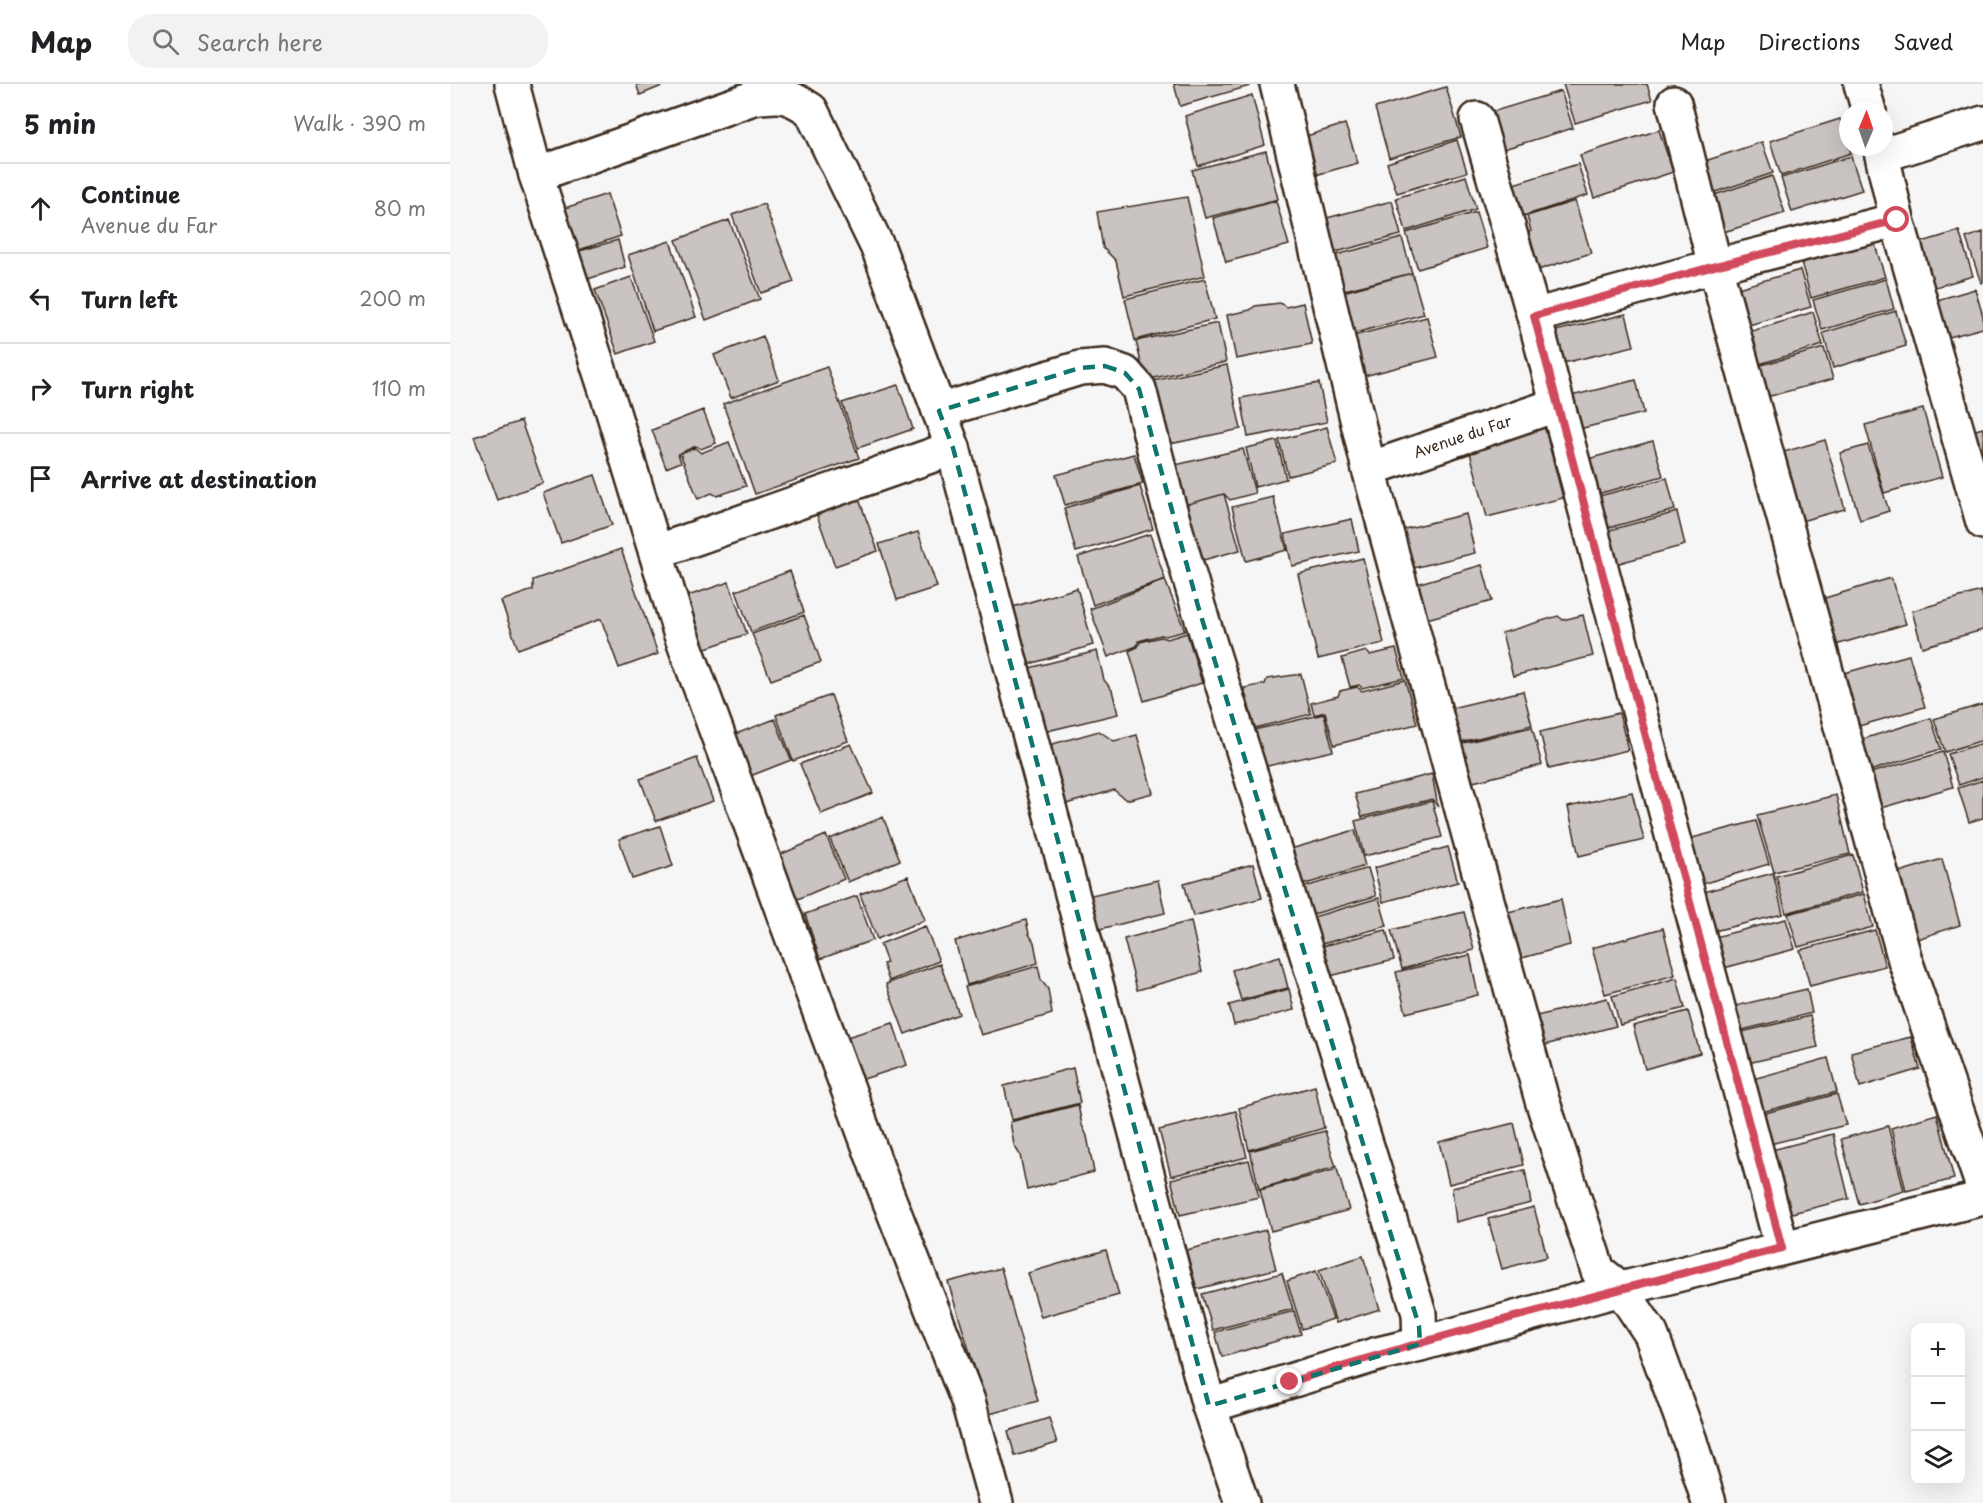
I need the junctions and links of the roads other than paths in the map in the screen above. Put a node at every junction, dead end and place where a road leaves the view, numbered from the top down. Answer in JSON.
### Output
{"nodes":[{"id":1,"x":512,"y":84,"type":"edge"},
{"id":2,"x":1277,"y":84,"type":"edge"},
{"id":3,"x":1861,"y":84,"type":"edge"},
{"id":4,"x":1866,"y":102,"type":"edge"},
{"id":5,"x":1674,"y":103,"type":"dead end"},
{"id":6,"x":1477,"y":119,"type":"dead end"},
{"id":7,"x":1983,"y":123,"type":"edge"},
{"id":8,"x":1893,"y":148,"type":"edge"},
{"id":9,"x":1883,"y":156,"type":"edge"},
{"id":10,"x":536,"y":175,"type":"junction"},
{"id":11,"x":1897,"y":220,"type":"junction"},
{"id":12,"x":1715,"y":266,"type":"junction"},
{"id":13,"x":1534,"y":316,"type":"junction"},
{"id":14,"x":1556,"y":405,"type":"junction"},
{"id":15,"x":939,"y":411,"type":"junction"},
{"id":16,"x":953,"y":448,"type":"junction"},
{"id":17,"x":1369,"y":470,"type":"junction"},
{"id":18,"x":1983,"y":522,"type":"edge"},
{"id":19,"x":656,"y":552,"type":"junction"},
{"id":20,"x":1983,"y":1186,"type":"edge"},
{"id":21,"x":1983,"y":1198,"type":"edge"},
{"id":22,"x":1782,"y":1248,"type":"junction"},
{"id":23,"x":1621,"y":1289,"type":"junction"},
{"id":24,"x":1420,"y":1344,"type":"junction"},
{"id":25,"x":1209,"y":1406,"type":"junction"},
{"id":26,"x":996,"y":1503,"type":"edge"},
{"id":27,"x":1242,"y":1503,"type":"edge"},
{"id":28,"x":1709,"y":1503,"type":"edge"}],
"edges":[{"from":1,"to":10,"type":"street"},
{"from":2,"to":17,"type":"street"},
{"from":3,"to":4,"type":"street"},
{"from":5,"to":12,"type":"street"},
{"from":6,"to":13,"type":"street"},
{"from":7,"to":8,"type":"street"},
{"from":9,"to":11,"type":"street"},
{"from":10,"to":15,"type":"street"},
{"from":10,"to":19,"type":"street"},
{"from":11,"to":12,"type":"street"},
{"from":11,"to":18,"type":"street"},
{"from":12,"to":13,"type":"street"},
{"from":12,"to":20,"type":"street"},
{"from":13,"to":14,"type":"street"},
{"from":14,"to":17,"type":"street","name":"Avenue du Far"},
{"from":14,"to":22,"type":"street"},
{"from":15,"to":16,"type":"street"},
{"from":15,"to":24,"type":"street"},
{"from":16,"to":19,"type":"street"},
{"from":16,"to":25,"type":"street"},
{"from":17,"to":23,"type":"street"},
{"from":19,"to":26,"type":"street"},
{"from":21,"to":22,"type":"street"},
{"from":22,"to":23,"type":"street"},
{"from":23,"to":24,"type":"street"},
{"from":23,"to":28,"type":"street"},
{"from":24,"to":25,"type":"street"},
{"from":25,"to":27,"type":"street"}]}
